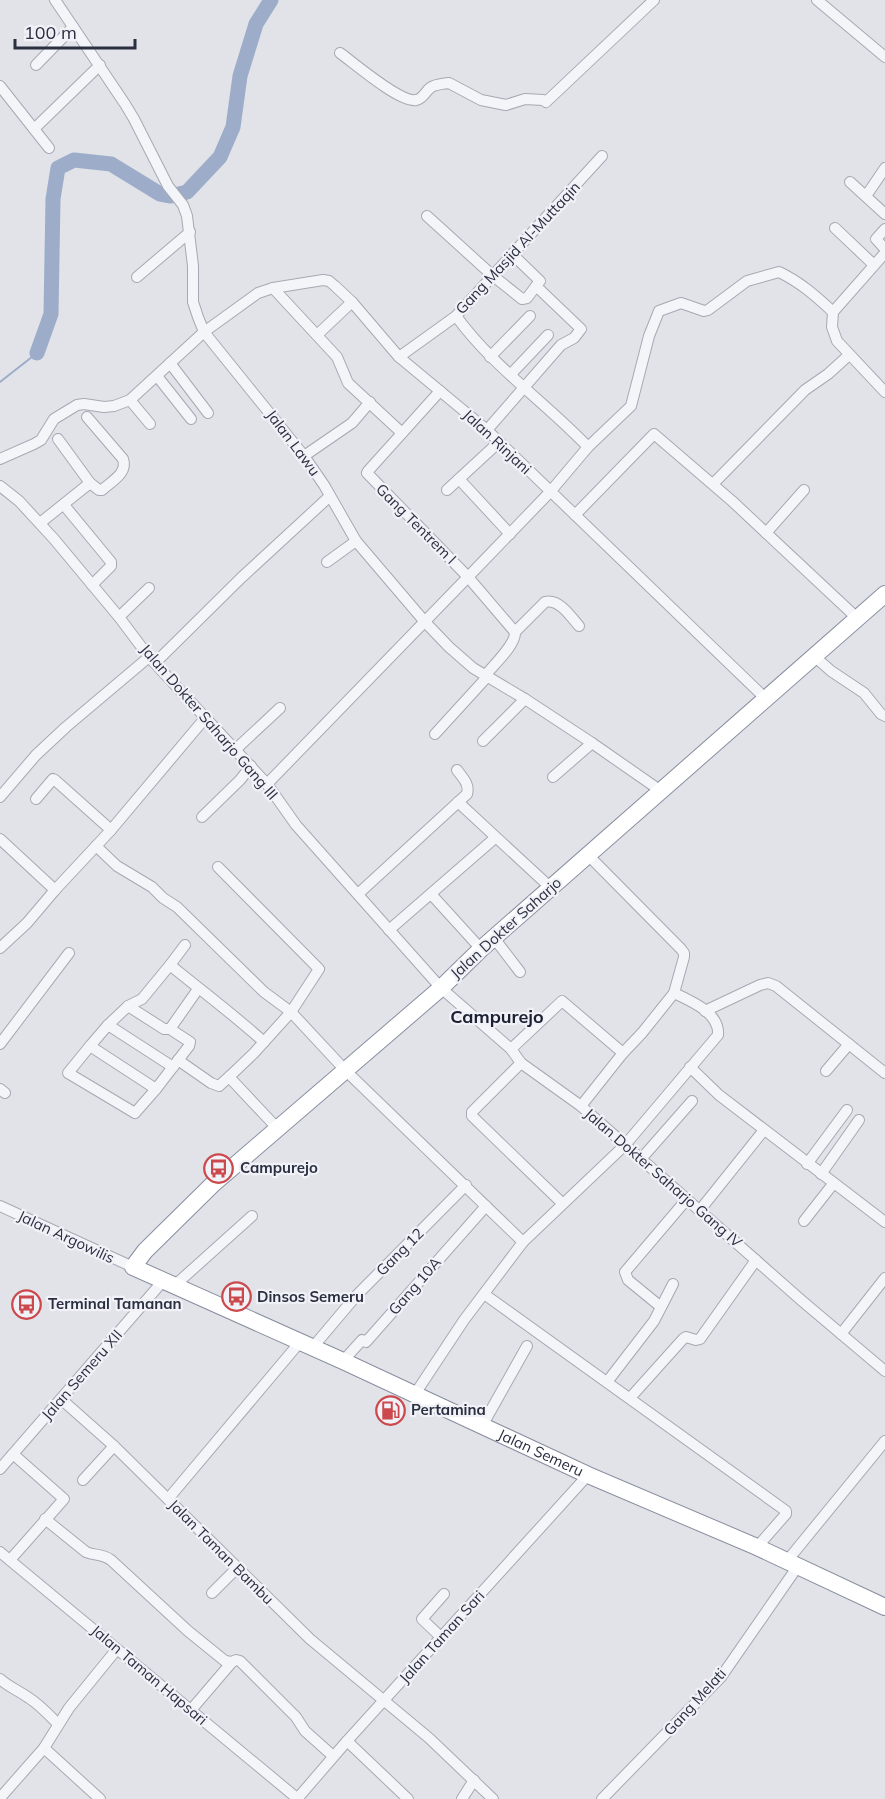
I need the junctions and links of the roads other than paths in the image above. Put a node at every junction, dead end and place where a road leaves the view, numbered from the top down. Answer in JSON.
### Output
{"nodes":[{"id":1,"x":55,"y":0,"type":"edge"},
{"id":2,"x":654,"y":0,"type":"edge"},
{"id":3,"x":817,"y":0,"type":"edge"},
{"id":4,"x":73,"y":27,"type":"junction"},
{"id":5,"x":340,"y":53,"type":"dead end"},
{"id":6,"x":885,"y":57,"type":"edge"},
{"id":7,"x":36,"y":65,"type":"dead end"},
{"id":8,"x":100,"y":65,"type":"junction"},
{"id":9,"x":0,"y":86,"type":"edge"},
{"id":10,"x":34,"y":129,"type":"junction"},
{"id":11,"x":49,"y":148,"type":"dead end"},
{"id":12,"x":602,"y":156,"type":"dead end"},
{"id":13,"x":885,"y":168,"type":"edge"},
{"id":14,"x":850,"y":182,"type":"dead end"},
{"id":15,"x":866,"y":196,"type":"junction"},
{"id":16,"x":885,"y":214,"type":"edge"},
{"id":17,"x":427,"y":216,"type":"dead end"},
{"id":18,"x":835,"y":228,"type":"dead end"},
{"id":19,"x":885,"y":229,"type":"edge"},
{"id":20,"x":190,"y":232,"type":"junction"},
{"id":21,"x":885,"y":251,"type":"edge"},
{"id":22,"x":512,"y":254,"type":"junction"},
{"id":23,"x":873,"y":265,"type":"junction"},
{"id":24,"x":492,"y":275,"type":"junction"},
{"id":25,"x":137,"y":277,"type":"dead end"},
{"id":26,"x":536,"y":286,"type":"junction"},
{"id":27,"x":273,"y":288,"type":"junction"},
{"id":28,"x":352,"y":302,"type":"junction"},
{"id":29,"x":833,"y":312,"type":"junction"},
{"id":30,"x":456,"y":316,"type":"junction"},
{"id":31,"x":530,"y":316,"type":"dead end"},
{"id":32,"x":204,"y":332,"type":"junction"},
{"id":33,"x":317,"y":335,"type":"junction"},
{"id":34,"x":548,"y":335,"type":"dead end"},
{"id":35,"x":849,"y":355,"type":"junction"},
{"id":36,"x":399,"y":357,"type":"junction"},
{"id":37,"x":490,"y":357,"type":"junction"},
{"id":38,"x":170,"y":363,"type":"junction"},
{"id":39,"x":511,"y":374,"type":"junction"},
{"id":40,"x":157,"y":376,"type":"junction"},
{"id":41,"x":525,"y":387,"type":"junction"},
{"id":42,"x":440,"y":391,"type":"junction"},
{"id":43,"x":885,"y":392,"type":"edge"},
{"id":44,"x":130,"y":400,"type":"junction"},
{"id":45,"x":370,"y":402,"type":"junction"},
{"id":46,"x":208,"y":412,"type":"dead end"},
{"id":47,"x":87,"y":417,"type":"dead end"},
{"id":48,"x":191,"y":419,"type":"dead end"},
{"id":49,"x":150,"y":424,"type":"dead end"},
{"id":50,"x":487,"y":430,"type":"junction"},
{"id":51,"x":402,"y":433,"type":"junction"},
{"id":52,"x":58,"y":439,"type":"dead end"},
{"id":53,"x":499,"y":442,"type":"junction"},
{"id":54,"x":588,"y":447,"type":"junction"},
{"id":55,"x":304,"y":456,"type":"junction"},
{"id":56,"x":0,"y":459,"type":"edge"},
{"id":57,"x":459,"y":479,"type":"junction"},
{"id":58,"x":90,"y":483,"type":"junction"},
{"id":59,"x":713,"y":484,"type":"junction"},
{"id":60,"x":0,"y":486,"type":"edge"},
{"id":61,"x":447,"y":490,"type":"dead end"},
{"id":62,"x":804,"y":490,"type":"dead end"},
{"id":63,"x":550,"y":492,"type":"junction"},
{"id":64,"x":330,"y":496,"type":"junction"},
{"id":65,"x":64,"y":505,"type":"junction"},
{"id":66,"x":575,"y":515,"type":"junction"},
{"id":67,"x":40,"y":523,"type":"junction"},
{"id":68,"x":766,"y":533,"type":"junction"},
{"id":69,"x":510,"y":534,"type":"junction"},
{"id":70,"x":357,"y":541,"type":"junction"},
{"id":71,"x":327,"y":562,"type":"dead end"},
{"id":72,"x":468,"y":577,"type":"junction"},
{"id":73,"x":92,"y":585,"type":"junction"},
{"id":74,"x":149,"y":588,"type":"dead end"},
{"id":75,"x":885,"y":594,"type":"edge"},
{"id":76,"x":119,"y":617,"type":"junction"},
{"id":77,"x":857,"y":618,"type":"junction"},
{"id":78,"x":425,"y":622,"type":"junction"},
{"id":79,"x":579,"y":626,"type":"dead end"},
{"id":80,"x":515,"y":632,"type":"junction"},
{"id":81,"x":814,"y":656,"type":"junction"},
{"id":82,"x":152,"y":660,"type":"junction"},
{"id":83,"x":486,"y":676,"type":"junction"},
{"id":84,"x":765,"y":698,"type":"junction"},
{"id":85,"x":525,"y":699,"type":"junction"},
{"id":86,"x":280,"y":708,"type":"dead end"},
{"id":87,"x":885,"y":716,"type":"edge"},
{"id":88,"x":206,"y":717,"type":"junction"},
{"id":89,"x":435,"y":734,"type":"dead end"},
{"id":90,"x":483,"y":741,"type":"dead end"},
{"id":91,"x":592,"y":743,"type":"junction"},
{"id":92,"x":236,"y":749,"type":"junction"},
{"id":93,"x":250,"y":766,"type":"junction"},
{"id":94,"x":457,"y":770,"type":"dead end"},
{"id":95,"x":553,"y":777,"type":"dead end"},
{"id":96,"x":267,"y":784,"type":"junction"},
{"id":97,"x":661,"y":791,"type":"junction"},
{"id":98,"x":0,"y":797,"type":"edge"},
{"id":99,"x":36,"y":799,"type":"dead end"},
{"id":100,"x":458,"y":802,"type":"junction"},
{"id":101,"x":202,"y":817,"type":"dead end"},
{"id":102,"x":111,"y":830,"type":"junction"},
{"id":103,"x":495,"y":837,"type":"junction"},
{"id":104,"x":0,"y":839,"type":"edge"},
{"id":105,"x":96,"y":846,"type":"junction"},
{"id":106,"x":588,"y":855,"type":"junction"},
{"id":107,"x":218,"y":867,"type":"dead end"},
{"id":108,"x":551,"y":888,"type":"junction"},
{"id":109,"x":55,"y":890,"type":"junction"},
{"id":110,"x":358,"y":894,"type":"junction"},
{"id":111,"x":430,"y":894,"type":"junction"},
{"id":112,"x":389,"y":930,"type":"junction"},
{"id":113,"x":488,"y":943,"type":"junction"},
{"id":114,"x":185,"y":945,"type":"dead end"},
{"id":115,"x":0,"y":948,"type":"edge"},
{"id":116,"x":69,"y":953,"type":"dead end"},
{"id":117,"x":170,"y":966,"type":"junction"},
{"id":118,"x":520,"y":972,"type":"dead end"},
{"id":119,"x":441,"y":988,"type":"junction"},
{"id":120,"x":198,"y":989,"type":"junction"},
{"id":121,"x":674,"y":993,"type":"junction"},
{"id":122,"x":128,"y":1006,"type":"junction"},
{"id":123,"x":705,"y":1011,"type":"junction"},
{"id":124,"x":291,"y":1012,"type":"junction"},
{"id":125,"x":108,"y":1025,"type":"junction"},
{"id":126,"x":170,"y":1029,"type":"junction"},
{"id":127,"x":264,"y":1042,"type":"junction"},
{"id":128,"x":0,"y":1044,"type":"edge"},
{"id":129,"x":849,"y":1044,"type":"junction"},
{"id":130,"x":90,"y":1046,"type":"junction"},
{"id":131,"x":511,"y":1050,"type":"junction"},
{"id":132,"x":623,"y":1053,"type":"junction"},
{"id":133,"x":176,"y":1063,"type":"junction"},
{"id":134,"x":521,"y":1063,"type":"junction"},
{"id":135,"x":690,"y":1067,"type":"junction"},
{"id":136,"x":345,"y":1070,"type":"junction"},
{"id":137,"x":826,"y":1071,"type":"dead end"},
{"id":138,"x":885,"y":1072,"type":"edge"},
{"id":139,"x":230,"y":1076,"type":"junction"},
{"id":140,"x":156,"y":1089,"type":"junction"},
{"id":141,"x":692,"y":1101,"type":"dead end"},
{"id":142,"x":581,"y":1107,"type":"junction"},
{"id":143,"x":847,"y":1110,"type":"dead end"},
{"id":144,"x":859,"y":1120,"type":"dead end"},
{"id":145,"x":278,"y":1129,"type":"junction"},
{"id":146,"x":764,"y":1130,"type":"junction"},
{"id":147,"x":625,"y":1145,"type":"junction"},
{"id":148,"x":641,"y":1159,"type":"junction"},
{"id":149,"x":807,"y":1164,"type":"junction"},
{"id":150,"x":821,"y":1174,"type":"junction"},
{"id":151,"x":833,"y":1184,"type":"junction"},
{"id":152,"x":466,"y":1185,"type":"junction"},
{"id":153,"x":687,"y":1199,"type":"junction"},
{"id":154,"x":562,"y":1203,"type":"junction"},
{"id":155,"x":0,"y":1206,"type":"edge"},
{"id":156,"x":486,"y":1206,"type":"junction"},
{"id":157,"x":700,"y":1210,"type":"junction"},
{"id":158,"x":252,"y":1216,"type":"dead end"},
{"id":159,"x":804,"y":1221,"type":"dead end"},
{"id":160,"x":885,"y":1222,"type":"edge"},
{"id":161,"x":522,"y":1242,"type":"junction"},
{"id":162,"x":756,"y":1260,"type":"junction"},
{"id":163,"x":133,"y":1267,"type":"junction"},
{"id":164,"x":885,"y":1278,"type":"edge"},
{"id":165,"x":169,"y":1283,"type":"junction"},
{"id":166,"x":673,"y":1284,"type":"dead end"},
{"id":167,"x":484,"y":1293,"type":"junction"},
{"id":168,"x":661,"y":1308,"type":"junction"},
{"id":169,"x":841,"y":1334,"type":"junction"},
{"id":170,"x":306,"y":1345,"type":"junction"},
{"id":171,"x":527,"y":1346,"type":"dead end"},
{"id":172,"x":343,"y":1361,"type":"junction"},
{"id":173,"x":883,"y":1366,"type":"edge"},
{"id":174,"x":607,"y":1382,"type":"junction"},
{"id":175,"x":415,"y":1395,"type":"junction"},
{"id":176,"x":630,"y":1398,"type":"junction"},
{"id":177,"x":61,"y":1399,"type":"junction"},
{"id":178,"x":482,"y":1426,"type":"junction"},
{"id":179,"x":885,"y":1441,"type":"edge"},
{"id":180,"x":114,"y":1446,"type":"junction"},
{"id":181,"x":13,"y":1454,"type":"junction"},
{"id":182,"x":0,"y":1468,"type":"edge"},
{"id":183,"x":588,"y":1475,"type":"junction"},
{"id":184,"x":83,"y":1480,"type":"dead end"},
{"id":185,"x":168,"y":1499,"type":"junction"},
{"id":186,"x":45,"y":1519,"type":"junction"},
{"id":187,"x":757,"y":1547,"type":"junction"},
{"id":188,"x":0,"y":1552,"type":"edge"},
{"id":189,"x":10,"y":1560,"type":"junction"},
{"id":190,"x":792,"y":1564,"type":"junction"},
{"id":191,"x":237,"y":1568,"type":"junction"},
{"id":192,"x":212,"y":1593,"type":"dead end"},
{"id":193,"x":444,"y":1594,"type":"dead end"},
{"id":194,"x":885,"y":1607,"type":"edge"},
{"id":195,"x":442,"y":1638,"type":"junction"},
{"id":196,"x":117,"y":1649,"type":"junction"},
{"id":197,"x":232,"y":1662,"type":"junction"},
{"id":198,"x":0,"y":1679,"type":"edge"},
{"id":199,"x":385,"y":1701,"type":"junction"},
{"id":200,"x":190,"y":1710,"type":"junction"},
{"id":201,"x":58,"y":1724,"type":"junction"},
{"id":202,"x":347,"y":1741,"type":"junction"},
{"id":203,"x":44,"y":1749,"type":"junction"},
{"id":204,"x":333,"y":1756,"type":"junction"},
{"id":205,"x":474,"y":1780,"type":"junction"},
{"id":206,"x":0,"y":1798,"type":"edge"},
{"id":207,"x":100,"y":1799,"type":"edge"},
{"id":208,"x":297,"y":1799,"type":"edge"},
{"id":209,"x":408,"y":1799,"type":"edge"},
{"id":210,"x":462,"y":1799,"type":"edge"},
{"id":211,"x":493,"y":1799,"type":"edge"},
{"id":212,"x":602,"y":1799,"type":"edge"}],
"edges":[{"from":1,"to":4,"type":"street","name":"Jalan Lawu"},
{"from":2,"to":5,"type":"street"},
{"from":3,"to":6,"type":"street"},
{"from":4,"to":7,"type":"street"},
{"from":4,"to":8,"type":"street","name":"Jalan Lawu"},
{"from":8,"to":10,"type":"street"},
{"from":8,"to":20,"type":"street","name":"Jalan Lawu"},
{"from":9,"to":10,"type":"street"},
{"from":10,"to":11,"type":"street"},
{"from":12,"to":22,"type":"street","name":"Gang Masjid Al-Muttaqin"},
{"from":13,"to":15,"type":"street"},
{"from":14,"to":15,"type":"street"},
{"from":15,"to":16,"type":"street"},
{"from":17,"to":24,"type":"street"},
{"from":18,"to":23,"type":"street"},
{"from":19,"to":21,"type":"street"},
{"from":20,"to":25,"type":"street"},
{"from":20,"to":32,"type":"street","name":"Jalan Lawu"},
{"from":21,"to":23,"type":"street"},
{"from":22,"to":24,"type":"street","name":"Gang Masjid Al-Muttaqin"},
{"from":22,"to":26,"type":"street"},
{"from":23,"to":29,"type":"street"},
{"from":24,"to":26,"type":"street"},
{"from":24,"to":30,"type":"street","name":"Gang Masjid Al-Muttaqin"},
{"from":26,"to":41,"type":"street"},
{"from":27,"to":28,"type":"street","name":"Jalan Rinjani"},
{"from":27,"to":32,"type":"street","name":"Jalan Rinjani"},
{"from":27,"to":33,"type":"street"},
{"from":28,"to":33,"type":"street"},
{"from":28,"to":36,"type":"street","name":"Jalan Rinjani"},
{"from":29,"to":35,"type":"street"},
{"from":29,"to":54,"type":"street"},
{"from":30,"to":36,"type":"street","name":"Gang Masjid Al-Muttaqin"},
{"from":30,"to":37,"type":"street"},
{"from":31,"to":37,"type":"street"},
{"from":32,"to":38,"type":"street","name":"Jalan Rinjani"},
{"from":32,"to":55,"type":"street","name":"Jalan Lawu"},
{"from":33,"to":45,"type":"street"},
{"from":34,"to":39,"type":"street"},
{"from":35,"to":43,"type":"street"},
{"from":35,"to":59,"type":"street"},
{"from":36,"to":42,"type":"street","name":"Jalan Rinjani"},
{"from":37,"to":39,"type":"street"},
{"from":38,"to":40,"type":"street","name":"Jalan Rinjani"},
{"from":38,"to":46,"type":"street"},
{"from":39,"to":41,"type":"street"},
{"from":40,"to":44,"type":"street","name":"Jalan Rinjani"},
{"from":40,"to":48,"type":"street"},
{"from":41,"to":50,"type":"street"},
{"from":41,"to":54,"type":"street"},
{"from":42,"to":50,"type":"street","name":"Jalan Rinjani"},
{"from":42,"to":51,"type":"street","name":"Gang Tentrem I"},
{"from":44,"to":49,"type":"street"},
{"from":44,"to":56,"type":"street"},
{"from":45,"to":51,"type":"street"},
{"from":45,"to":55,"type":"street"},
{"from":47,"to":58,"type":"street"},
{"from":50,"to":53,"type":"street","name":"Jalan Rinjani"},
{"from":51,"to":72,"type":"street","name":"Gang Tentrem I"},
{"from":52,"to":58,"type":"street"},
{"from":53,"to":57,"type":"street"},
{"from":53,"to":63,"type":"street","name":"Jalan Rinjani"},
{"from":54,"to":63,"type":"street"},
{"from":55,"to":64,"type":"street","name":"Jalan Lawu"},
{"from":57,"to":61,"type":"street"},
{"from":57,"to":69,"type":"street"},
{"from":58,"to":65,"type":"street"},
{"from":59,"to":66,"type":"street"},
{"from":59,"to":68,"type":"street"},
{"from":60,"to":67,"type":"street","name":"Jalan Dokter Saharjo Gang III"},
{"from":62,"to":68,"type":"street"},
{"from":63,"to":66,"type":"street","name":"Jalan Rinjani"},
{"from":63,"to":69,"type":"street"},
{"from":64,"to":70,"type":"street","name":"Jalan Lawu"},
{"from":64,"to":82,"type":"street"},
{"from":65,"to":67,"type":"street"},
{"from":65,"to":73,"type":"street"},
{"from":66,"to":84,"type":"street","name":"Jalan Rinjani"},
{"from":67,"to":73,"type":"street","name":"Jalan Dokter Saharjo Gang III"},
{"from":68,"to":77,"type":"street"},
{"from":69,"to":72,"type":"street"},
{"from":70,"to":71,"type":"street"},
{"from":70,"to":78,"type":"street","name":"Jalan Lawu"},
{"from":72,"to":78,"type":"street"},
{"from":72,"to":80,"type":"street"},
{"from":73,"to":76,"type":"street","name":"Jalan Dokter Saharjo Gang III"},
{"from":74,"to":76,"type":"street"},
{"from":75,"to":77,"type":"highway","name":"Jalan Dokter Saharjo"},
{"from":76,"to":82,"type":"street","name":"Jalan Dokter Saharjo Gang III"},
{"from":77,"to":81,"type":"highway","name":"Jalan Dokter Saharjo"},
{"from":78,"to":83,"type":"street","name":"Jalan Lawu"},
{"from":78,"to":96,"type":"street"},
{"from":79,"to":80,"type":"street"},
{"from":80,"to":83,"type":"street"},
{"from":81,"to":84,"type":"highway","name":"Jalan Dokter Saharjo"},
{"from":81,"to":87,"type":"street"},
{"from":82,"to":88,"type":"street","name":"Jalan Dokter Saharjo Gang III"},
{"from":82,"to":98,"type":"street"},
{"from":83,"to":85,"type":"street","name":"Jalan Lawu"},
{"from":83,"to":89,"type":"street"},
{"from":84,"to":97,"type":"highway","name":"Jalan Dokter Saharjo"},
{"from":85,"to":90,"type":"street"},
{"from":85,"to":91,"type":"street","name":"Jalan Lawu"},
{"from":86,"to":92,"type":"street"},
{"from":88,"to":92,"type":"street","name":"Jalan Dokter Saharjo Gang III"},
{"from":88,"to":102,"type":"street"},
{"from":91,"to":95,"type":"street"},
{"from":91,"to":97,"type":"street","name":"Jalan Lawu"},
{"from":92,"to":93,"type":"street","name":"Jalan Dokter Saharjo Gang III"},
{"from":93,"to":96,"type":"street","name":"Jalan Dokter Saharjo Gang III"},
{"from":93,"to":101,"type":"street"},
{"from":94,"to":100,"type":"street"},
{"from":96,"to":110,"type":"street","name":"Jalan Dokter Saharjo Gang III"},
{"from":97,"to":106,"type":"highway","name":"Jalan Dokter Saharjo"},
{"from":99,"to":102,"type":"street"},
{"from":100,"to":103,"type":"street"},
{"from":100,"to":110,"type":"street"},
{"from":102,"to":105,"type":"street"},
{"from":103,"to":108,"type":"street"},
{"from":103,"to":111,"type":"street"},
{"from":104,"to":109,"type":"street"},
{"from":105,"to":109,"type":"street"},
{"from":105,"to":124,"type":"street"},
{"from":106,"to":108,"type":"highway","name":"Jalan Dokter Saharjo"},
{"from":106,"to":121,"type":"street"},
{"from":107,"to":124,"type":"street"},
{"from":108,"to":113,"type":"highway","name":"Jalan Dokter Saharjo"},
{"from":109,"to":115,"type":"street"},
{"from":110,"to":112,"type":"street","name":"Jalan Dokter Saharjo Gang III"},
{"from":111,"to":112,"type":"street"},
{"from":111,"to":113,"type":"street"},
{"from":112,"to":119,"type":"street","name":"Jalan Dokter Saharjo Gang III"},
{"from":113,"to":118,"type":"street"},
{"from":113,"to":119,"type":"highway","name":"Jalan Dokter Saharjo"},
{"from":114,"to":117,"type":"street"},
{"from":116,"to":128,"type":"street"},
{"from":117,"to":120,"type":"street"},
{"from":117,"to":122,"type":"street"},
{"from":119,"to":131,"type":"street","name":"Jalan Dokter Saharjo Gang IV"},
{"from":119,"to":136,"type":"highway","name":"Jalan Dokter Saharjo"},
{"from":120,"to":126,"type":"street"},
{"from":120,"to":127,"type":"street"},
{"from":121,"to":123,"type":"street"},
{"from":121,"to":132,"type":"street"},
{"from":122,"to":125,"type":"street"},
{"from":122,"to":126,"type":"street"},
{"from":123,"to":129,"type":"street"},
{"from":123,"to":135,"type":"street"},
{"from":124,"to":127,"type":"street"},
{"from":124,"to":136,"type":"street"},
{"from":125,"to":130,"type":"street"},
{"from":125,"to":133,"type":"street"},
{"from":126,"to":133,"type":"street"},
{"from":127,"to":139,"type":"street"},
{"from":129,"to":137,"type":"street"},
{"from":129,"to":138,"type":"street"},
{"from":130,"to":140,"type":"street"},
{"from":130,"to":140,"type":"street"},
{"from":131,"to":132,"type":"street"},
{"from":131,"to":134,"type":"street","name":"Jalan Dokter Saharjo Gang IV"},
{"from":132,"to":142,"type":"street"},
{"from":133,"to":139,"type":"street"},
{"from":133,"to":140,"type":"street"},
{"from":134,"to":142,"type":"street","name":"Jalan Dokter Saharjo Gang IV"},
{"from":134,"to":154,"type":"street"},
{"from":135,"to":146,"type":"street"},
{"from":135,"to":147,"type":"street"},
{"from":136,"to":145,"type":"highway","name":"Jalan Dokter Saharjo"},
{"from":136,"to":152,"type":"street"},
{"from":139,"to":145,"type":"street"},
{"from":141,"to":148,"type":"street"},
{"from":142,"to":147,"type":"street","name":"Jalan Dokter Saharjo Gang IV"},
{"from":143,"to":149,"type":"street"},
{"from":144,"to":150,"type":"street"},
{"from":145,"to":163,"type":"highway","name":"Jalan Dokter Saharjo"},
{"from":146,"to":149,"type":"street"},
{"from":146,"to":157,"type":"street"},
{"from":147,"to":148,"type":"street","name":"Jalan Dokter Saharjo Gang IV"},
{"from":147,"to":154,"type":"street"},
{"from":148,"to":153,"type":"street","name":"Jalan Dokter Saharjo Gang IV"},
{"from":149,"to":150,"type":"street"},
{"from":150,"to":151,"type":"street"},
{"from":151,"to":159,"type":"street"},
{"from":151,"to":160,"type":"street"},
{"from":152,"to":156,"type":"street"},
{"from":152,"to":170,"type":"street","name":"Gang 12"},
{"from":153,"to":157,"type":"street","name":"Jalan Dokter Saharjo Gang IV"},
{"from":153,"to":168,"type":"street"},
{"from":154,"to":161,"type":"street"},
{"from":155,"to":163,"type":"street","name":"Jalan Argowilis"},
{"from":156,"to":161,"type":"street"},
{"from":156,"to":172,"type":"street","name":"Gang 10A"},
{"from":157,"to":162,"type":"street","name":"Jalan Dokter Saharjo Gang IV"},
{"from":158,"to":165,"type":"street","name":"Jalan Semeru XII"},
{"from":161,"to":167,"type":"street"},
{"from":162,"to":169,"type":"street","name":"Jalan Dokter Saharjo Gang IV"},
{"from":162,"to":176,"type":"street"},
{"from":163,"to":165,"type":"highway","name":"Jalan Semeru"},
{"from":164,"to":169,"type":"street"},
{"from":165,"to":170,"type":"highway","name":"Jalan Semeru"},
{"from":165,"to":177,"type":"street","name":"Jalan Semeru XII"},
{"from":166,"to":168,"type":"street"},
{"from":167,"to":174,"type":"street"},
{"from":167,"to":175,"type":"street"},
{"from":168,"to":174,"type":"street"},
{"from":169,"to":173,"type":"street","name":"Jalan Dokter Saharjo Gang IV"},
{"from":170,"to":172,"type":"highway","name":"Jalan Semeru"},
{"from":170,"to":185,"type":"street","name":"Gang 12"},
{"from":171,"to":178,"type":"street"},
{"from":172,"to":175,"type":"highway","name":"Jalan Semeru"},
{"from":174,"to":176,"type":"street"},
{"from":175,"to":178,"type":"highway","name":"Jalan Semeru"},
{"from":176,"to":187,"type":"street"},
{"from":177,"to":180,"type":"street","name":"Jalan Taman Bambu"},
{"from":177,"to":181,"type":"street","name":"Jalan Semeru XII"},
{"from":178,"to":183,"type":"highway","name":"Jalan Semeru"},
{"from":179,"to":190,"type":"street","name":"Gang Melati"},
{"from":180,"to":184,"type":"street"},
{"from":180,"to":185,"type":"street","name":"Jalan Taman Bambu"},
{"from":181,"to":182,"type":"street","name":"Jalan Semeru XII"},
{"from":181,"to":186,"type":"street"},
{"from":183,"to":187,"type":"highway","name":"Jalan Semeru"},
{"from":183,"to":195,"type":"street","name":"Jalan Taman Sari"},
{"from":185,"to":191,"type":"street","name":"Jalan Taman Bambu"},
{"from":186,"to":189,"type":"street"},
{"from":186,"to":197,"type":"street"},
{"from":187,"to":190,"type":"highway","name":"Jalan Semeru"},
{"from":188,"to":189,"type":"street","name":"Jalan Taman Hapsari"},
{"from":189,"to":196,"type":"street","name":"Jalan Taman Hapsari"},
{"from":190,"to":194,"type":"highway","name":"Jalan Semeru"},
{"from":190,"to":212,"type":"street","name":"Gang Melati"},
{"from":191,"to":192,"type":"street"},
{"from":191,"to":199,"type":"street","name":"Jalan Taman Bambu"},
{"from":193,"to":195,"type":"street"},
{"from":195,"to":199,"type":"street","name":"Jalan Taman Sari"},
{"from":196,"to":200,"type":"street","name":"Jalan Taman Hapsari"},
{"from":196,"to":201,"type":"street"},
{"from":197,"to":200,"type":"street"},
{"from":197,"to":204,"type":"street"},
{"from":198,"to":201,"type":"street"},
{"from":199,"to":202,"type":"street","name":"Jalan Taman Sari"},
{"from":199,"to":205,"type":"street","name":"Jalan Taman Bambu"},
{"from":200,"to":208,"type":"street","name":"Jalan Taman Hapsari"},
{"from":201,"to":203,"type":"street"},
{"from":202,"to":204,"type":"street","name":"Jalan Taman Sari"},
{"from":202,"to":209,"type":"street"},
{"from":203,"to":206,"type":"street"},
{"from":203,"to":207,"type":"street"},
{"from":204,"to":208,"type":"street","name":"Jalan Taman Sari"},
{"from":205,"to":210,"type":"street"},
{"from":205,"to":211,"type":"street","name":"Jalan Taman Bambu"}]}
